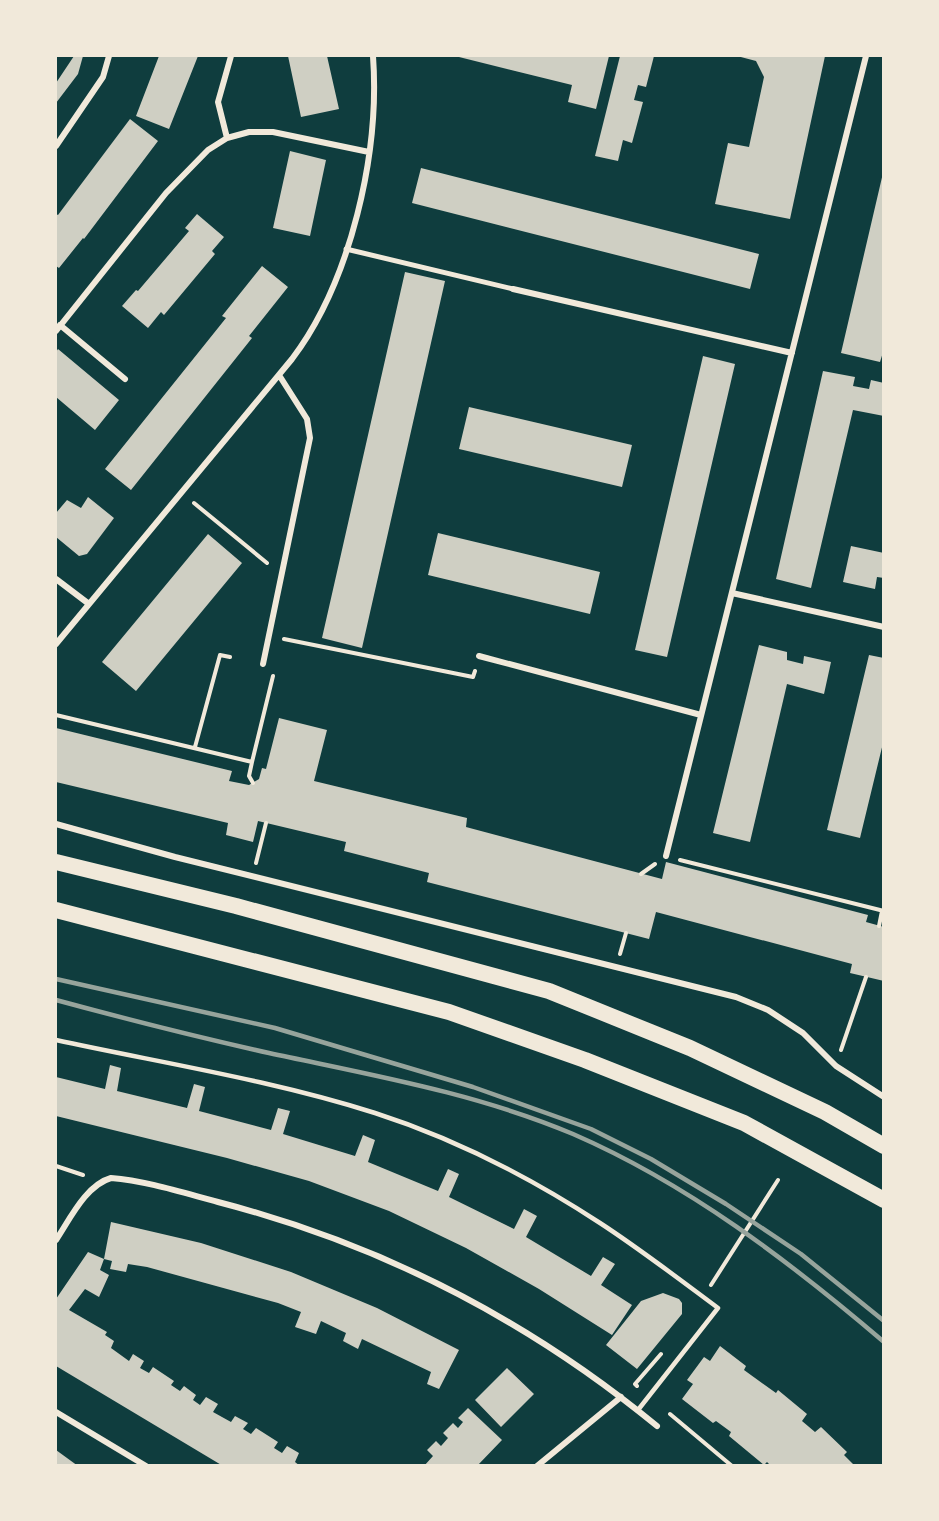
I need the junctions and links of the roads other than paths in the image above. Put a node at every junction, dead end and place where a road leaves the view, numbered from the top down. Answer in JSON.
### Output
{"nodes":[{"id":1,"x":109,"y":56,"type":"edge"},
{"id":2,"x":231,"y":56,"type":"edge"},
{"id":3,"x":373,"y":56,"type":"edge"},
{"id":4,"x":866,"y":56,"type":"edge"},
{"id":5,"x":227,"y":138,"type":"junction"},
{"id":6,"x":56,"y":146,"type":"edge"},
{"id":7,"x":369,"y":152,"type":"junction"},
{"id":8,"x":346,"y":249,"type":"junction"},
{"id":9,"x":513,"y":288,"type":"joint"},
{"id":10,"x":58,"y":328,"type":"edge"},
{"id":11,"x":792,"y":352,"type":"junction"},
{"id":12,"x":279,"y":375,"type":"junction"},
{"id":13,"x":125,"y":379,"type":"dead end"},
{"id":14,"x":56,"y":579,"type":"edge"},
{"id":15,"x":732,"y":592,"type":"junction"},
{"id":16,"x":89,"y":604,"type":"junction"},
{"id":17,"x":884,"y":627,"type":"edge"},
{"id":18,"x":56,"y":644,"type":"edge"},
{"id":19,"x":479,"y":656,"type":"road end"},
{"id":20,"x":263,"y":664,"type":"dead end"},
{"id":21,"x":701,"y":715,"type":"junction"},
{"id":22,"x":56,"y":824,"type":"edge"},
{"id":23,"x":666,"y":856,"type":"road end"},
{"id":24,"x":56,"y":862,"type":"edge"},
{"id":25,"x":56,"y":910,"type":"edge"},
{"id":26,"x":56,"y":1040,"type":"edge"},
{"id":27,"x":884,"y":1097,"type":"edge"},
{"id":28,"x":884,"y":1146,"type":"edge"},
{"id":29,"x":884,"y":1200,"type":"edge"},
{"id":30,"x":56,"y":1240,"type":"edge"},
{"id":31,"x":621,"y":1397,"type":"junction"},
{"id":32,"x":638,"y":1410,"type":"junction"},
{"id":33,"x":56,"y":1412,"type":"edge"},
{"id":34,"x":657,"y":1426,"type":"dead end"},
{"id":35,"x":146,"y":1466,"type":"edge"},
{"id":36,"x":537,"y":1466,"type":"edge"}],
"edges":[{"from":1,"to":6,"type":"street"},
{"from":2,"to":5,"type":"street"},
{"from":3,"to":7,"type":"street"},
{"from":4,"to":11,"type":"street"},
{"from":5,"to":7,"type":"street"},
{"from":5,"to":10,"type":"street"},
{"from":7,"to":8,"type":"street"},
{"from":8,"to":9,"type":"street"},
{"from":8,"to":12,"type":"street"},
{"from":9,"to":11,"type":"street"},
{"from":10,"to":13,"type":"street"},
{"from":11,"to":15,"type":"street"},
{"from":12,"to":16,"type":"street"},
{"from":12,"to":20,"type":"street"},
{"from":14,"to":16,"type":"street"},
{"from":15,"to":17,"type":"street"},
{"from":15,"to":21,"type":"street"},
{"from":16,"to":18,"type":"street"},
{"from":19,"to":21,"type":"street"},
{"from":21,"to":23,"type":"street"},
{"from":22,"to":27,"type":"street"},
{"from":24,"to":28,"type":"highway"},
{"from":25,"to":29,"type":"highway"},
{"from":26,"to":32,"type":"lane"},
{"from":30,"to":31,"type":"street"},
{"from":31,"to":32,"type":"street"},
{"from":31,"to":36,"type":"street"},
{"from":32,"to":34,"type":"street"},
{"from":33,"to":35,"type":"street"}]}
